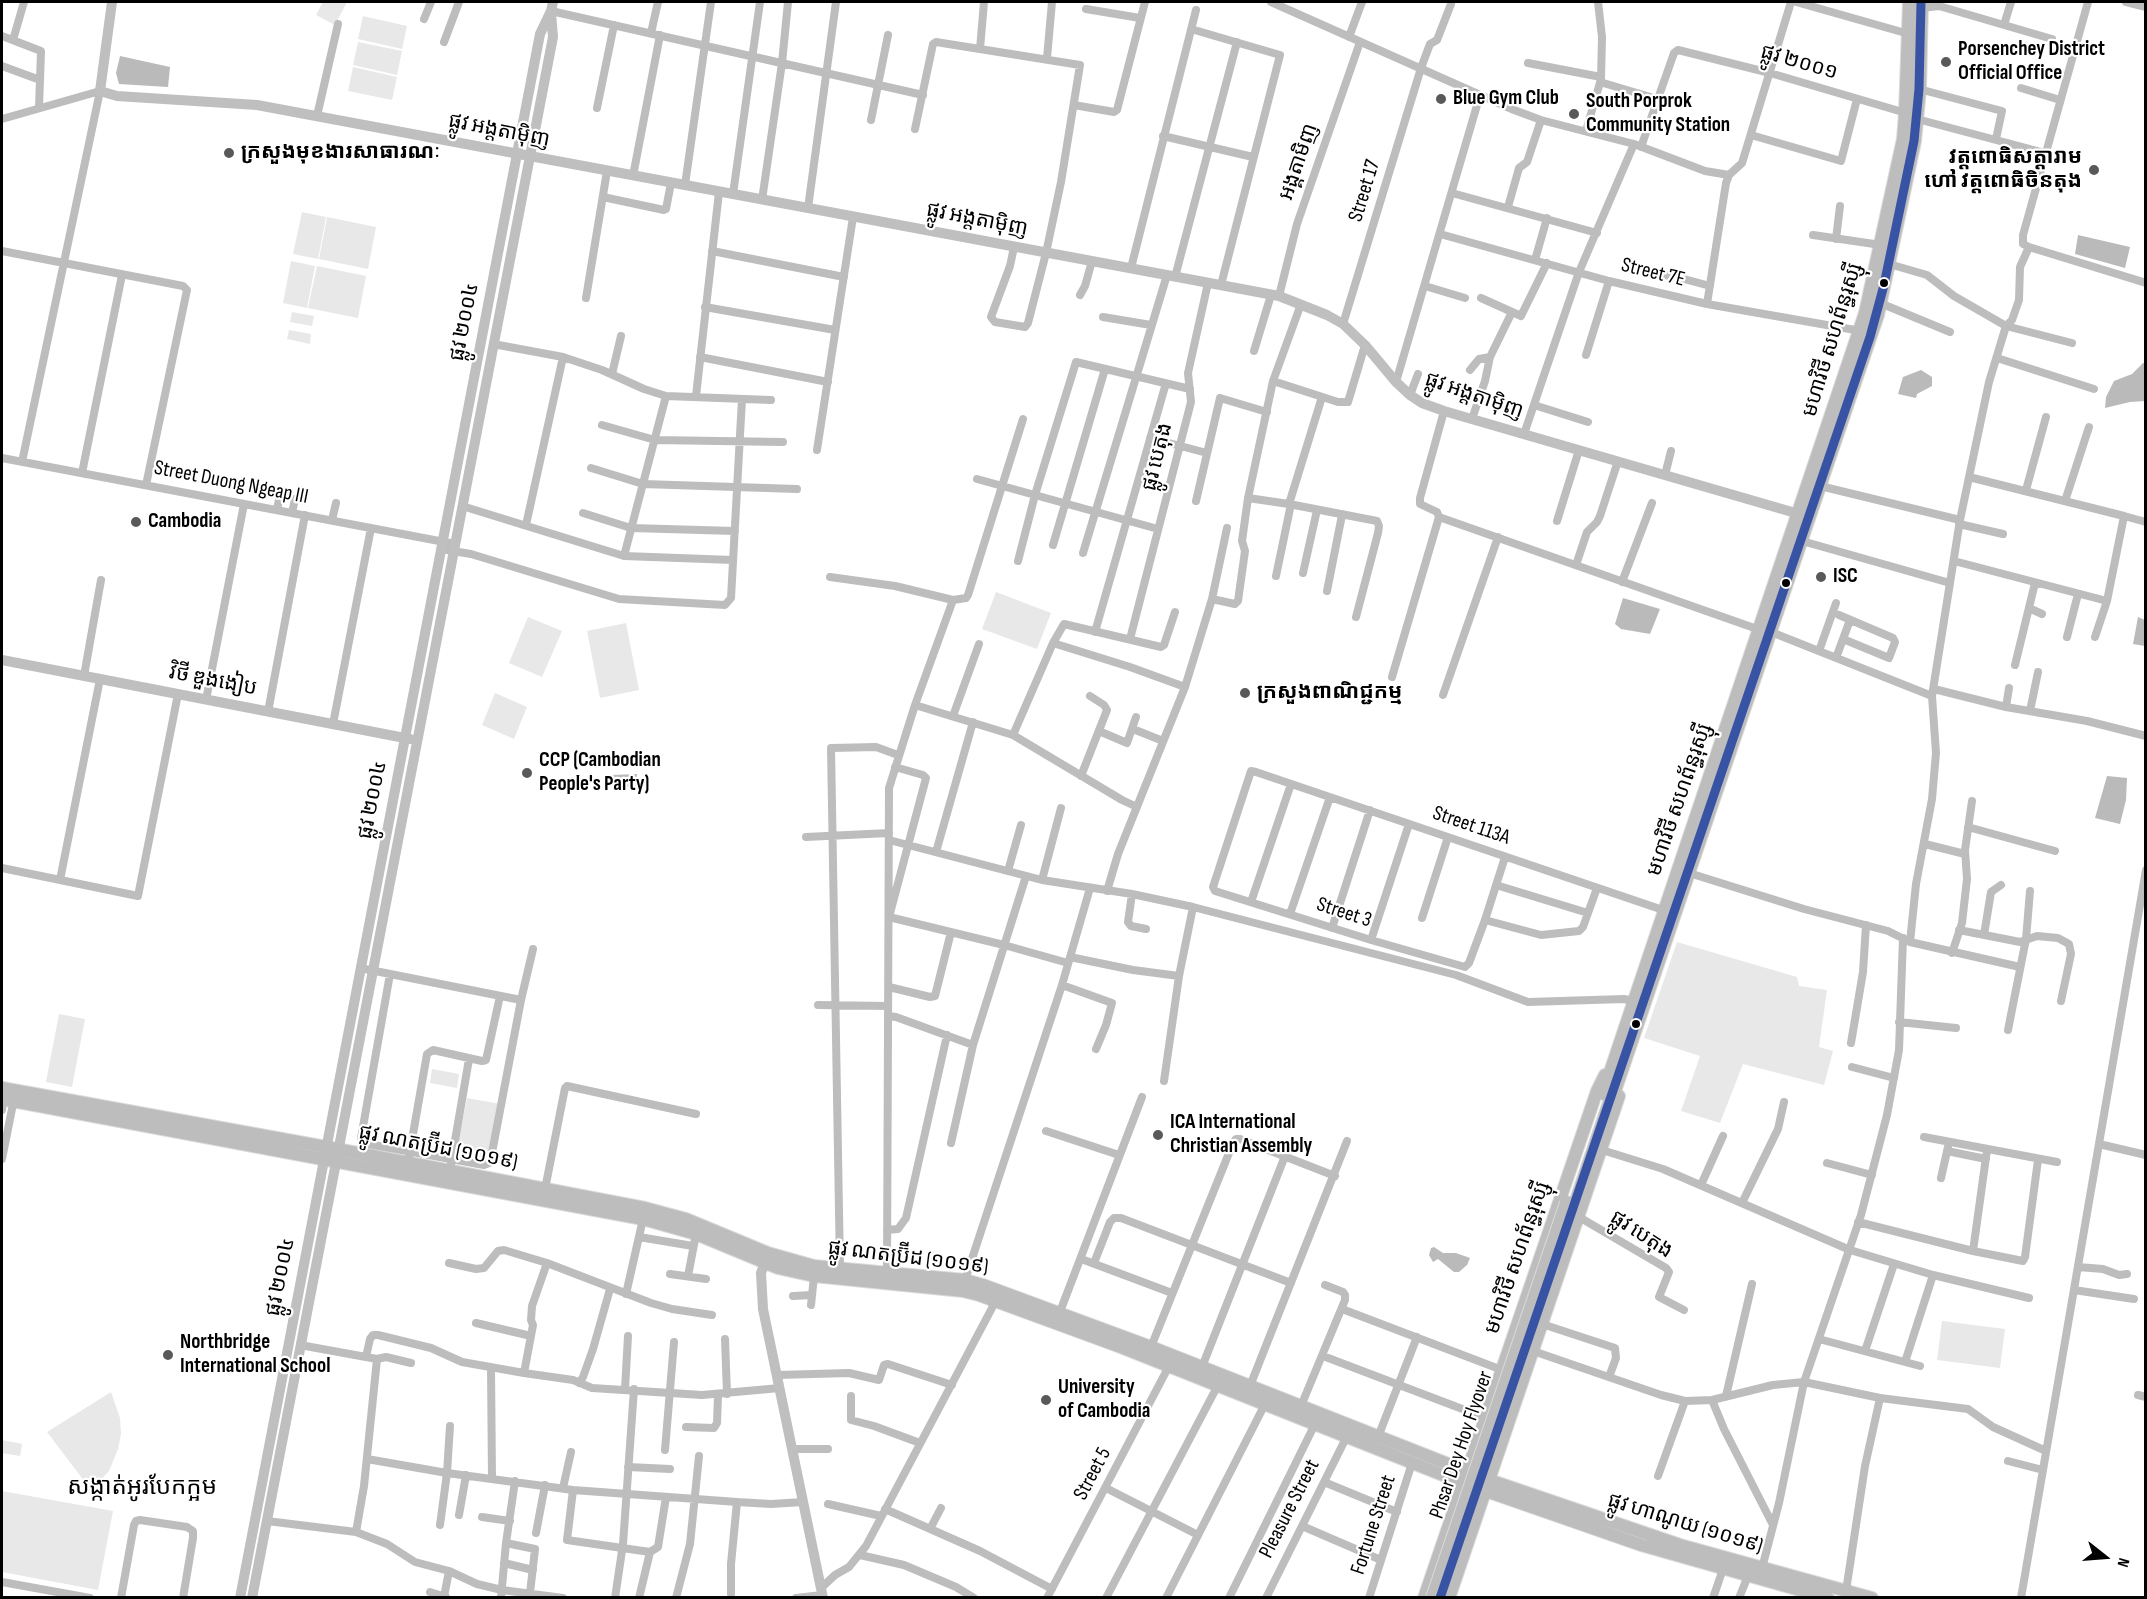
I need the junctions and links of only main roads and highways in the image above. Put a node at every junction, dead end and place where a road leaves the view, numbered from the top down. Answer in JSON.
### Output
{"nodes":[{"id":1,"x":112,"y":2,"type":"edge"},
{"id":2,"x":1917,"y":4,"type":"edge"},
{"id":3,"x":552,"y":6,"type":"edge"},
{"id":4,"x":1912,"y":116,"type":"junction"},
{"id":5,"x":518,"y":154,"type":"junction"},
{"id":6,"x":530,"y":156,"type":"junction"},
{"id":7,"x":1879,"y":284,"type":"junction"},
{"id":8,"x":1831,"y":437,"type":"junction"},
{"id":9,"x":1799,"y":514,"type":"junction"},
{"id":10,"x":1765,"y":631,"type":"junction"},
{"id":11,"x":2,"y":660,"type":"edge"},
{"id":12,"x":405,"y":738,"type":"junction"},
{"id":13,"x":417,"y":740,"type":"junction"},
{"id":14,"x":1670,"y":913,"type":"junction"},
{"id":15,"x":1619,"y":1062,"type":"junction"},
{"id":16,"x":6,"y":1097,"type":"edge"},
{"id":17,"x":330,"y":1154,"type":"junction"},
{"id":18,"x":1573,"y":1209,"type":"junction"},
{"id":19,"x":766,"y":1258,"type":"junction"},
{"id":20,"x":1058,"y":1317,"type":"junction"},
{"id":21,"x":1502,"y":1370,"type":"junction"},
{"id":22,"x":1524,"y":1377,"type":"junction"},
{"id":23,"x":1465,"y":1478,"type":"junction"},
{"id":24,"x":1487,"y":1486,"type":"junction"},
{"id":25,"x":1756,"y":1574,"type":"junction"},
{"id":26,"x":822,"y":1594,"type":"edge"},
{"id":27,"x":247,"y":1596,"type":"edge"},
{"id":28,"x":1424,"y":1598,"type":"edge"},
{"id":29,"x":1433,"y":1598,"type":"edge"},
{"id":30,"x":1440,"y":1598,"type":"edge"},
{"id":31,"x":1449,"y":1598,"type":"edge"},
{"id":32,"x":1828,"y":1598,"type":"edge"},
{"id":33,"x":1872,"y":1598,"type":"edge"}],
"edges":[{"from":1,"to":5,"type":"main road","name":"ផ្លូវ អង្តតាម៉ិញ"},
{"from":2,"to":4,"type":"highway","name":"មហាវិថី សហព័ន្ធរុស្ស៊ី"},
{"from":2,"to":4,"type":"highway","name":"មហាវិថី សហព័ន្ធរុស្ស៊ី"},
{"from":3,"to":5,"type":"main road","name":"ផ្លូវ ២០០៤"},
{"from":3,"to":6,"type":"main road","name":"ផ្លូវ ២០០៤"},
{"from":4,"to":7,"type":"highway","name":"មហាវិថី សហព័ន្ធរុស្ស៊ី"},
{"from":4,"to":7,"type":"highway","name":"មហាវិថី សហព័ន្ធរុស្ស៊ី"},
{"from":5,"to":6,"type":"main road","name":"ផ្លូវ អង្តតាម៉ិញ"},
{"from":5,"to":12,"type":"main road","name":"ផ្លូវ ២០០៤"},
{"from":6,"to":9,"type":"main road","name":"ផ្លូវ អង្តតាម៉ិញ"},
{"from":6,"to":13,"type":"main road","name":"ផ្លូវ ២០០៤"},
{"from":7,"to":8,"type":"highway","name":"មហាវិថី សហព័ន្ធរុស្ស៊ី"},
{"from":7,"to":8,"type":"highway","name":"មហាវិថី សហព័ន្ធរុស្ស៊ី"},
{"from":8,"to":9,"type":"highway","name":"មហាវិថី សហព័ន្ធរុស្ស៊ី"},
{"from":8,"to":10,"type":"highway","name":"មហាវិថី សហព័ន្ធរុស្ស៊ី"},
{"from":9,"to":10,"type":"highway","name":"មហាវិថី សហព័ន្ធរុស្ស៊ី"},
{"from":10,"to":14,"type":"highway","name":"មហាវិថី សហព័ន្ធរុស្ស៊ី"},
{"from":10,"to":14,"type":"highway","name":"មហាវិថី សហព័ន្ធរុស្ស៊ី"},
{"from":11,"to":12,"type":"main road","name":"វិថី ឌួងងៀប"},
{"from":12,"to":13,"type":"main road","name":"វិថី ឌួងងៀប"},
{"from":12,"to":17,"type":"main road","name":"ផ្លូវ ២០០៤"},
{"from":13,"to":17,"type":"main road","name":"ផ្លូវ ២០០៤"},
{"from":14,"to":15,"type":"highway","name":"មហាវិថី សហព័ន្ធរុស្ស៊ី"},
{"from":14,"to":15,"type":"highway","name":"មហាវិថី សហព័ន្ធរុស្ស៊ី"},
{"from":15,"to":18,"type":"highway"},
{"from":15,"to":18,"type":"main road","name":"មហាវិថី សហព័ន្ធរុស្ស៊ី"},
{"from":15,"to":21,"type":"main road","name":"មហាវិថី សហព័ន្ធរុស្ស៊ី"},
{"from":16,"to":17,"type":"main road"},
{"from":17,"to":19,"type":"main road","name":"ផ្លូវ ណតប្រ៊ីដ (១០១៩)"},
{"from":17,"to":19,"type":"main road","name":"ផ្លូវ ណតប្រ៊ីដ (១០១៩)"},
{"from":17,"to":27,"type":"main road","name":"ផ្លូវ ២០០៤"},
{"from":17,"to":27,"type":"main road","name":"ផ្លូវ ២០០៤"},
{"from":18,"to":22,"type":"main road","name":"មហាវិថី សហព័ន្ធរុស្ស៊ី"},
{"from":18,"to":29,"type":"highway","name":"Phsar Dey Hoy Flyover","bridge":true},
{"from":18,"to":30,"type":"highway","name":"Phsar Dey Hoy Flyover"},
{"from":19,"to":20,"type":"main road","name":"ផ្លូវ ណតប្រ៊ីដ (១០១៩)"},
{"from":19,"to":20,"type":"main road","name":"ផ្លូវ ណតប្រ៊ីដ (១០១៩)"},
{"from":19,"to":26,"type":"main road"},
{"from":20,"to":23,"type":"main road","name":"ផ្លូវ ណតប្រ៊ីដ (១០១៩)"},
{"from":20,"to":23,"type":"main road","name":"ផ្លូវ ណតប្រ៊ីដ (១០១៩)"},
{"from":21,"to":22,"type":"main road"},
{"from":21,"to":23,"type":"main road","name":"មហាវិថី សហព័ន្ធរុស្ស៊ី"},
{"from":22,"to":24,"type":"main road","name":"មហាវិថី សហព័ន្ធរុស្ស៊ី"},
{"from":23,"to":24,"type":"main road","name":"ផ្លូវ ណតប្រ៊ីដ (១០១៩)"},
{"from":23,"to":28,"type":"main road","name":"មហាវិថី សហព័ន្ធរុស្ស៊ី"},
{"from":24,"to":25,"type":"main road","name":"ផ្លូវ ហាណូយ (១០១៩)"},
{"from":24,"to":25,"type":"main road","name":"ផ្លូវ ហាណូយ (១០១៩)"},
{"from":24,"to":31,"type":"main road","name":"មហាវិថី សហព័ន្ធរុស្ស៊ី"},
{"from":25,"to":32,"type":"main road","name":"ផ្លូវ ហាណូយ (១០១៩)"},
{"from":25,"to":33,"type":"main road","name":"ផ្លូវ ហាណូយ (១០១៩)"}]}
